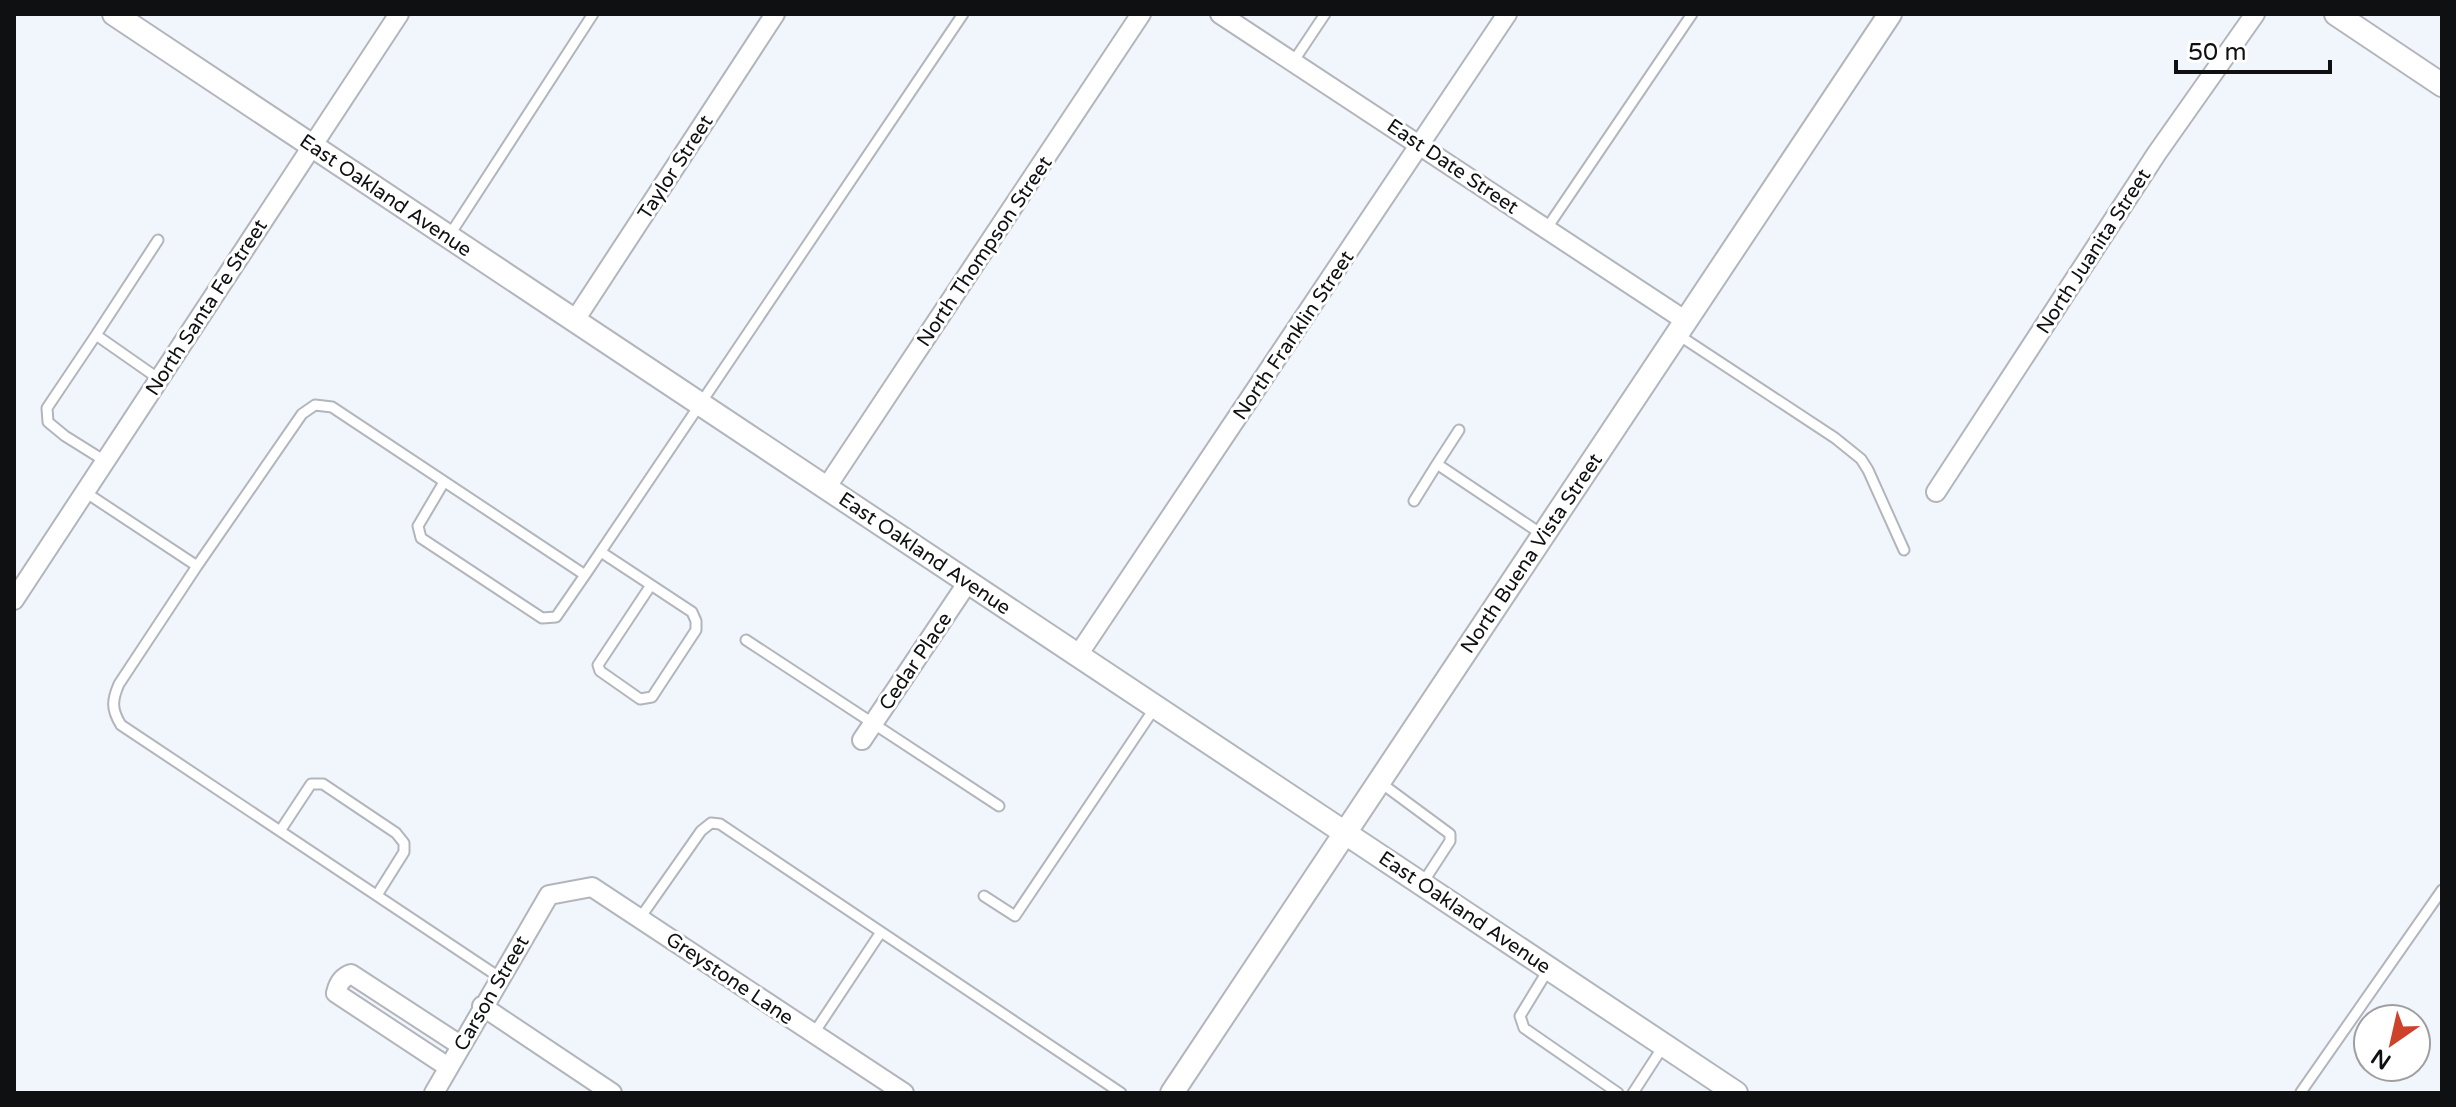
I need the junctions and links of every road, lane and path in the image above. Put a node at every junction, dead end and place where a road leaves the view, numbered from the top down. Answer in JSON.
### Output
{"nodes":[{"id":1,"x":114,"y":14,"type":"edge"},
{"id":2,"x":398,"y":14,"type":"edge"},
{"id":3,"x":593,"y":14,"type":"edge"},
{"id":4,"x":775,"y":14,"type":"edge"},
{"id":5,"x":963,"y":14,"type":"edge"},
{"id":6,"x":1141,"y":14,"type":"edge"},
{"id":7,"x":1220,"y":14,"type":"edge"},
{"id":8,"x":1325,"y":14,"type":"edge"},
{"id":9,"x":1507,"y":14,"type":"edge"},
{"id":10,"x":1692,"y":14,"type":"edge"},
{"id":11,"x":1890,"y":14,"type":"edge"},
{"id":12,"x":2255,"y":14,"type":"edge"},
{"id":13,"x":2336,"y":14,"type":"edge"},
{"id":14,"x":1293,"y":62,"type":"junction"},
{"id":15,"x":2442,"y":85,"type":"edge"},
{"id":16,"x":1421,"y":144,"type":"junction"},
{"id":17,"x":312,"y":146,"type":"junction"},
{"id":18,"x":1547,"y":228,"type":"junction"},
{"id":19,"x":449,"y":236,"type":"junction"},
{"id":20,"x":158,"y":240,"type":"dead end"},
{"id":21,"x":575,"y":320,"type":"junction"},
{"id":22,"x":1681,"y":328,"type":"junction"},
{"id":23,"x":96,"y":335,"type":"junction"},
{"id":24,"x":159,"y":379,"type":"junction"},
{"id":25,"x":700,"y":404,"type":"junction"},
{"id":26,"x":1459,"y":430,"type":"dead end"},
{"id":27,"x":105,"y":461,"type":"junction"},
{"id":28,"x":1437,"y":464,"type":"junction"},
{"id":29,"x":444,"y":482,"type":"junction"},
{"id":30,"x":826,"y":488,"type":"junction"},
{"id":31,"x":85,"y":492,"type":"junction"},
{"id":32,"x":1936,"y":492,"type":"dead end"},
{"id":33,"x":1414,"y":501,"type":"dead end"},
{"id":34,"x":1543,"y":535,"type":"junction"},
{"id":35,"x":1904,"y":550,"type":"dead end"},
{"id":36,"x":601,"y":552,"type":"junction"},
{"id":37,"x":197,"y":566,"type":"junction"},
{"id":38,"x":585,"y":575,"type":"junction"},
{"id":39,"x":968,"y":582,"type":"junction"},
{"id":40,"x":651,"y":585,"type":"junction"},
{"id":41,"x":14,"y":600,"type":"edge"},
{"id":42,"x":746,"y":640,"type":"dead end"},
{"id":43,"x":1078,"y":655,"type":"junction"},
{"id":44,"x":1156,"y":706,"type":"junction"},
{"id":45,"x":872,"y":723,"type":"junction"},
{"id":46,"x":862,"y":740,"type":"dead end"},
{"id":47,"x":1379,"y":782,"type":"junction"},
{"id":48,"x":999,"y":806,"type":"dead end"},
{"id":49,"x":280,"y":831,"type":"junction"},
{"id":50,"x":1345,"y":832,"type":"junction"},
{"id":51,"x":1422,"y":884,"type":"junction"},
{"id":52,"x":2442,"y":890,"type":"edge"},
{"id":53,"x":377,"y":895,"type":"junction"},
{"id":54,"x":549,"y":895,"type":"joint"},
{"id":55,"x":984,"y":896,"type":"dead end"},
{"id":56,"x":640,"y":918,"type":"junction"},
{"id":57,"x":881,"y":932,"type":"junction"},
{"id":58,"x":1549,"y":968,"type":"junction"},
{"id":59,"x":499,"y":977,"type":"junction"},
{"id":60,"x":482,"y":1006,"type":"junction"},
{"id":61,"x":814,"y":1033,"type":"junction"},
{"id":62,"x":460,"y":1045,"type":"junction"},
{"id":63,"x":1664,"y":1045,"type":"junction"},
{"id":64,"x":448,"y":1067,"type":"junction"},
{"id":65,"x":2301,"y":1092,"type":"edge"},
{"id":66,"x":434,"y":1093,"type":"edge"},
{"id":67,"x":612,"y":1093,"type":"edge"},
{"id":68,"x":904,"y":1093,"type":"edge"},
{"id":69,"x":1121,"y":1093,"type":"edge"},
{"id":70,"x":1172,"y":1093,"type":"edge"},
{"id":71,"x":1618,"y":1093,"type":"edge"},
{"id":72,"x":1633,"y":1093,"type":"edge"},
{"id":73,"x":1736,"y":1093,"type":"edge"}],
"edges":[{"from":1,"to":17,"type":"street","name":"East Oakland Avenue"},
{"from":2,"to":17,"type":"street","name":"North Santa Fe Street"},
{"from":3,"to":19,"type":"lane"},
{"from":4,"to":21,"type":"street","name":"Taylor Street"},
{"from":5,"to":25,"type":"lane"},
{"from":6,"to":30,"type":"street","name":"North Thompson Street"},
{"from":7,"to":14,"type":"street","name":"East Date Street"},
{"from":8,"to":14,"type":"lane"},
{"from":9,"to":16,"type":"street","name":"North Franklin Street"},
{"from":10,"to":18,"type":"lane"},
{"from":11,"to":22,"type":"street","name":"North Buena Vista Street"},
{"from":12,"to":32,"type":"street","name":"North Juanita Street"},
{"from":13,"to":15,"type":"street"},
{"from":14,"to":16,"type":"street","name":"East Date Street"},
{"from":16,"to":18,"type":"street","name":"East Date Street"},
{"from":16,"to":43,"type":"street","name":"North Franklin Street"},
{"from":17,"to":19,"type":"street","name":"East Oakland Avenue"},
{"from":17,"to":24,"type":"street","name":"North Santa Fe Street"},
{"from":18,"to":22,"type":"street","name":"East Date Street"},
{"from":19,"to":21,"type":"street","name":"East Oakland Avenue"},
{"from":20,"to":23,"type":"lane"},
{"from":21,"to":25,"type":"street","name":"East Oakland Avenue"},
{"from":22,"to":34,"type":"street","name":"North Buena Vista Street"},
{"from":22,"to":35,"type":"lane"},
{"from":23,"to":24,"type":"lane"},
{"from":23,"to":27,"type":"lane"},
{"from":24,"to":27,"type":"street","name":"North Santa Fe Street"},
{"from":25,"to":30,"type":"street","name":"East Oakland Avenue"},
{"from":25,"to":36,"type":"lane"},
{"from":26,"to":28,"type":"lane"},
{"from":27,"to":31,"type":"street","name":"North Santa Fe Street"},
{"from":28,"to":33,"type":"lane"},
{"from":28,"to":34,"type":"lane"},
{"from":29,"to":37,"type":"lane"},
{"from":29,"to":38,"type":"lane"},
{"from":29,"to":38,"type":"lane"},
{"from":30,"to":39,"type":"street","name":"East Oakland Avenue"},
{"from":31,"to":37,"type":"lane"},
{"from":31,"to":41,"type":"street","name":"North Santa Fe Street"},
{"from":34,"to":47,"type":"street","name":"North Buena Vista Street"},
{"from":36,"to":38,"type":"lane"},
{"from":36,"to":40,"type":"lane"},
{"from":37,"to":49,"type":"lane"},
{"from":39,"to":43,"type":"street","name":"East Oakland Avenue"},
{"from":39,"to":45,"type":"street","name":"Cedar Place"},
{"from":40,"to":40,"type":"lane"},
{"from":42,"to":45,"type":"lane"},
{"from":43,"to":44,"type":"street","name":"East Oakland Avenue"},
{"from":44,"to":50,"type":"street","name":"East Oakland Avenue"},
{"from":44,"to":55,"type":"lane"},
{"from":45,"to":46,"type":"street","name":"Cedar Place"},
{"from":45,"to":48,"type":"lane"},
{"from":47,"to":50,"type":"street","name":"North Buena Vista Street"},
{"from":47,"to":51,"type":"lane"},
{"from":49,"to":53,"type":"lane"},
{"from":49,"to":53,"type":"lane"},
{"from":50,"to":51,"type":"street","name":"East Oakland Avenue"},
{"from":50,"to":70,"type":"street","name":"North Buena Vista Street"},
{"from":51,"to":58,"type":"street","name":"East Oakland Avenue"},
{"from":52,"to":65,"type":"lane"},
{"from":53,"to":59,"type":"lane"},
{"from":54,"to":56,"type":"street","name":"Greystone Lane"},
{"from":54,"to":59,"type":"street","name":"Carson Street"},
{"from":56,"to":57,"type":"lane"},
{"from":56,"to":61,"type":"street","name":"Greystone Lane"},
{"from":57,"to":61,"type":"lane"},
{"from":57,"to":69,"type":"lane"},
{"from":58,"to":63,"type":"street","name":"East Oakland Avenue"},
{"from":58,"to":71,"type":"lane"},
{"from":59,"to":60,"type":"street","name":"Carson Street"},
{"from":60,"to":62,"type":"street","name":"Carson Street"},
{"from":60,"to":67,"type":"street"},
{"from":61,"to":68,"type":"street","name":"Greystone Lane"},
{"from":62,"to":64,"type":"street","name":"Carson Street"},
{"from":62,"to":64,"type":"street"},
{"from":63,"to":72,"type":"lane"},
{"from":63,"to":73,"type":"street","name":"East Oakland Avenue"},
{"from":64,"to":66,"type":"street","name":"Carson Street"}]}
